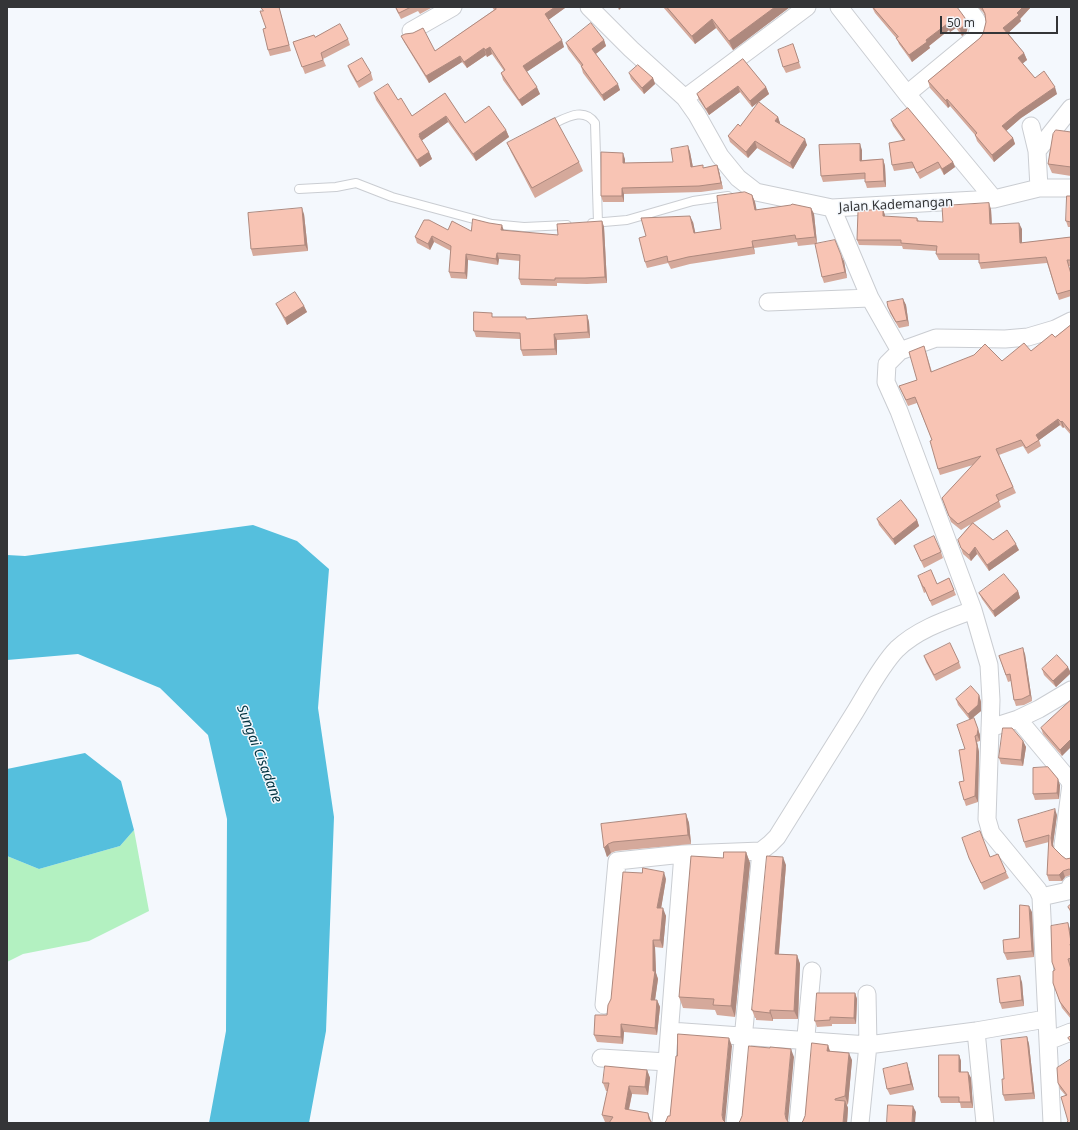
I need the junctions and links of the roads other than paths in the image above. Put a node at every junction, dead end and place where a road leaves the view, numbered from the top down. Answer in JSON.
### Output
{"nodes":[{"id":1,"x":453,"y":7,"type":"edge"},
{"id":2,"x":589,"y":7,"type":"edge"},
{"id":3,"x":807,"y":7,"type":"edge"},
{"id":4,"x":840,"y":7,"type":"edge"},
{"id":5,"x":966,"y":7,"type":"edge"},
{"id":6,"x":411,"y":31,"type":"dead end"},
{"id":7,"x":907,"y":94,"type":"junction"},
{"id":8,"x":685,"y":98,"type":"junction"},
{"id":9,"x":1071,"y":108,"type":"edge"},
{"id":10,"x":1031,"y":126,"type":"dead end"},
{"id":11,"x":544,"y":128,"type":"edge"},
{"id":12,"x":1037,"y":151,"type":"junction"},
{"id":13,"x":299,"y":188,"type":"dead end"},
{"id":14,"x":1039,"y":188,"type":"junction"},
{"id":15,"x":1071,"y":188,"type":"edge"},
{"id":16,"x":743,"y":193,"type":"junction"},
{"id":17,"x":994,"y":199,"type":"junction"},
{"id":18,"x":832,"y":208,"type":"junction"},
{"id":19,"x":598,"y":223,"type":"junction"},
{"id":20,"x":870,"y":298,"type":"junction"},
{"id":21,"x":768,"y":302,"type":"dead end"},
{"id":22,"x":1071,"y":321,"type":"edge"},
{"id":23,"x":900,"y":351,"type":"junction"},
{"id":24,"x":973,"y":610,"type":"junction"},
{"id":25,"x":1071,"y":690,"type":"edge"},
{"id":26,"x":1018,"y":719,"type":"junction"},
{"id":27,"x":990,"y":728,"type":"junction"},
{"id":28,"x":761,"y":851,"type":"junction"},
{"id":29,"x":683,"y":854,"type":"junction"},
{"id":30,"x":1071,"y":855,"type":"edge"},
{"id":31,"x":1071,"y":886,"type":"edge"},
{"id":32,"x":1041,"y":897,"type":"junction"},
{"id":33,"x":812,"y":971,"type":"dead end"},
{"id":34,"x":867,"y":994,"type":"dead end"},
{"id":35,"x":604,"y":1005,"type":"dead end"},
{"id":36,"x":1046,"y":1019,"type":"junction"},
{"id":37,"x":670,"y":1031,"type":"junction"},
{"id":38,"x":976,"y":1031,"type":"junction"},
{"id":39,"x":1071,"y":1032,"type":"edge"},
{"id":40,"x":743,"y":1036,"type":"junction"},
{"id":41,"x":805,"y":1041,"type":"junction"},
{"id":42,"x":1048,"y":1041,"type":"junction"},
{"id":43,"x":868,"y":1045,"type":"junction"},
{"id":44,"x":601,"y":1058,"type":"dead end"},
{"id":45,"x":668,"y":1062,"type":"junction"},
{"id":46,"x":661,"y":1123,"type":"edge"},
{"id":47,"x":736,"y":1123,"type":"edge"},
{"id":48,"x":798,"y":1123,"type":"edge"},
{"id":49,"x":860,"y":1123,"type":"edge"},
{"id":50,"x":985,"y":1123,"type":"edge"},
{"id":51,"x":1052,"y":1123,"type":"edge"}],
"edges":[{"from":1,"to":6,"type":"street"},
{"from":2,"to":8,"type":"street","name":"Jalan Kademangan"},
{"from":3,"to":8,"type":"street"},
{"from":4,"to":7,"type":"street"},
{"from":5,"to":7,"type":"street"},
{"from":7,"to":17,"type":"street"},
{"from":8,"to":16,"type":"street","name":"Jalan Kademangan"},
{"from":9,"to":12,"type":"street"},
{"from":10,"to":12,"type":"street"},
{"from":11,"to":19,"type":"lane"},
{"from":12,"to":14,"type":"street"},
{"from":13,"to":19,"type":"lane"},
{"from":14,"to":15,"type":"street","name":"Jalan Kademangan"},
{"from":14,"to":17,"type":"street","name":"Jalan Kademangan"},
{"from":16,"to":18,"type":"street","name":"Jalan Kademangan"},
{"from":16,"to":19,"type":"lane"},
{"from":17,"to":18,"type":"street","name":"Jalan Kademangan"},
{"from":18,"to":20,"type":"street"},
{"from":20,"to":21,"type":"street"},
{"from":20,"to":23,"type":"street"},
{"from":22,"to":23,"type":"street"},
{"from":23,"to":24,"type":"street"},
{"from":24,"to":27,"type":"street"},
{"from":24,"to":28,"type":"street"},
{"from":25,"to":26,"type":"street"},
{"from":26,"to":27,"type":"street"},
{"from":26,"to":30,"type":"street"},
{"from":27,"to":32,"type":"street"},
{"from":28,"to":29,"type":"street"},
{"from":28,"to":40,"type":"street"},
{"from":29,"to":35,"type":"street"},
{"from":29,"to":37,"type":"street"},
{"from":31,"to":32,"type":"street"},
{"from":32,"to":36,"type":"street"},
{"from":33,"to":41,"type":"street"},
{"from":34,"to":43,"type":"street"},
{"from":36,"to":38,"type":"street"},
{"from":36,"to":42,"type":"street"},
{"from":37,"to":40,"type":"street"},
{"from":37,"to":45,"type":"street"},
{"from":38,"to":43,"type":"street"},
{"from":38,"to":50,"type":"street"},
{"from":39,"to":42,"type":"street"},
{"from":40,"to":41,"type":"street"},
{"from":40,"to":47,"type":"street"},
{"from":41,"to":43,"type":"street"},
{"from":41,"to":48,"type":"street"},
{"from":42,"to":51,"type":"street"},
{"from":43,"to":49,"type":"street"},
{"from":44,"to":45,"type":"street"},
{"from":45,"to":46,"type":"street"}]}
